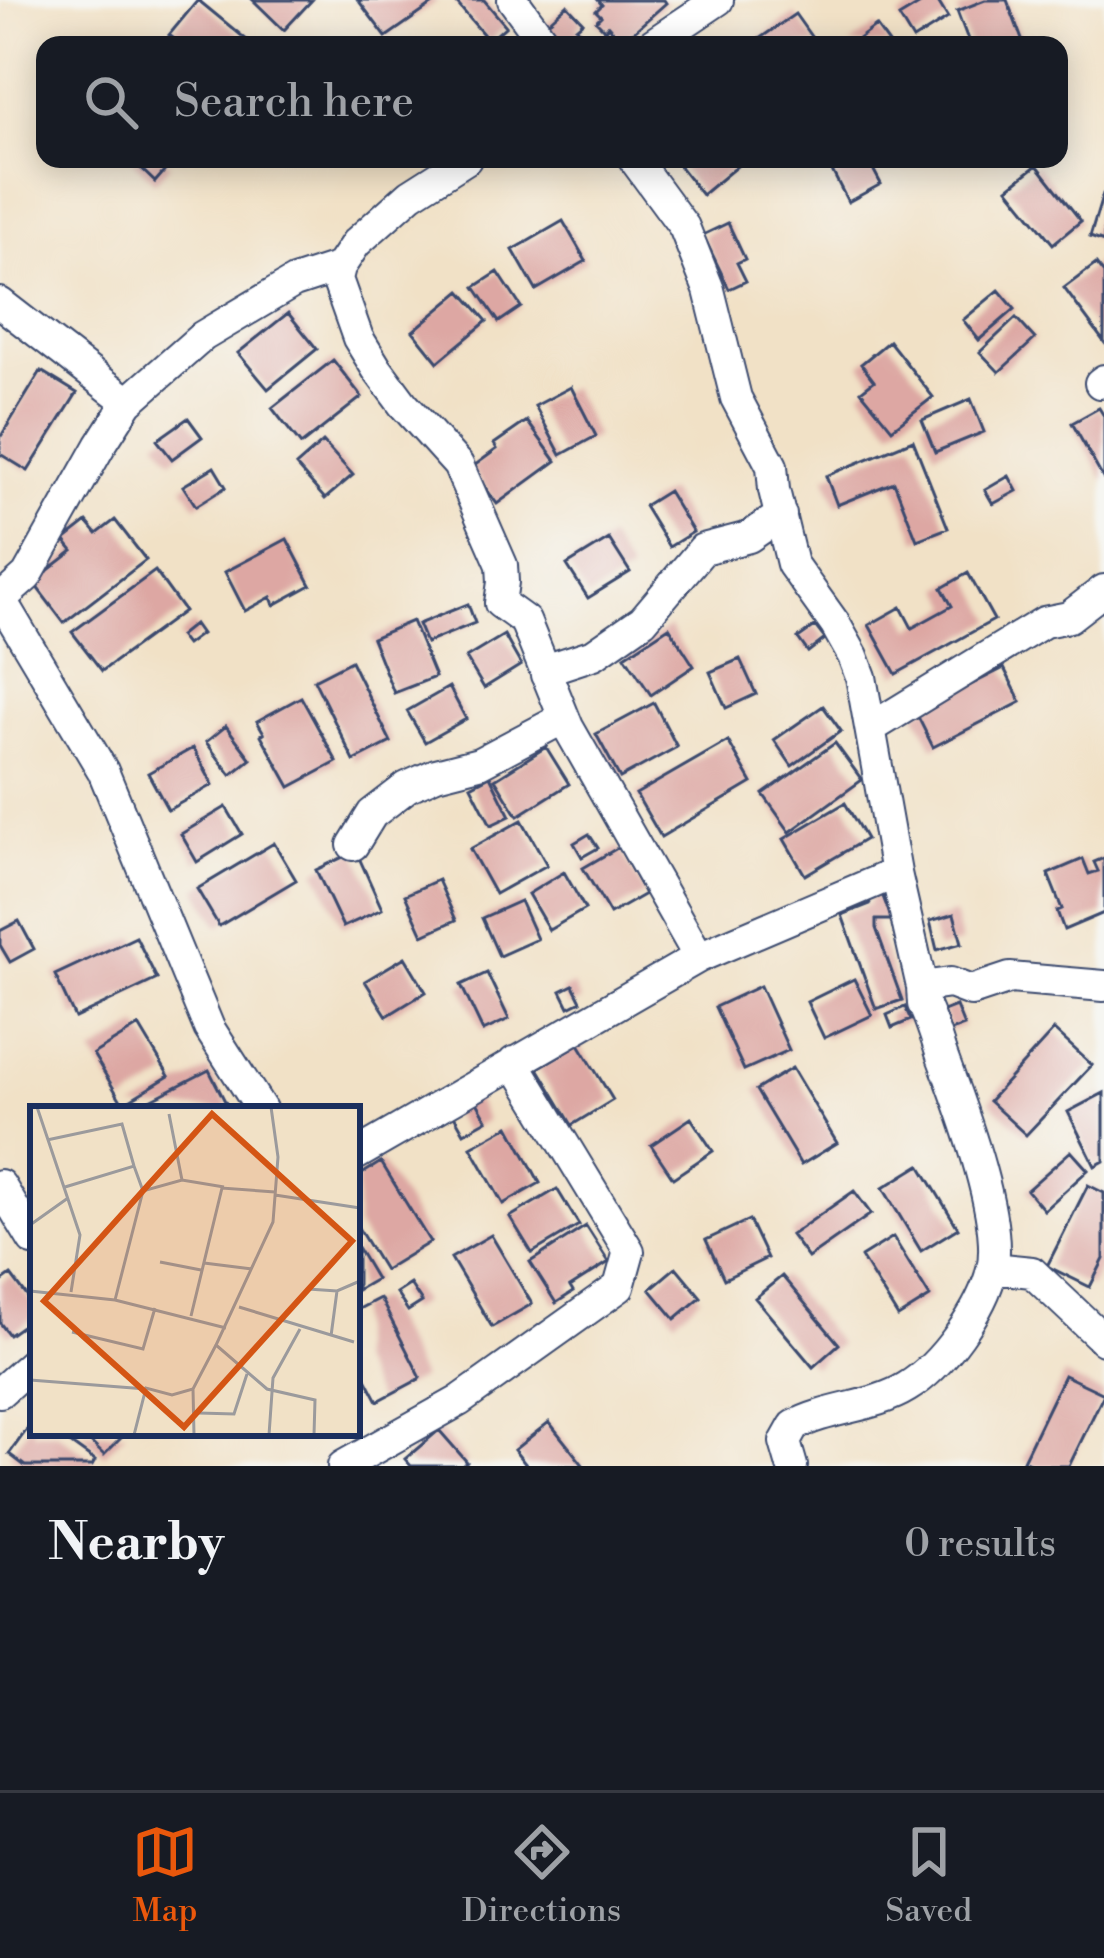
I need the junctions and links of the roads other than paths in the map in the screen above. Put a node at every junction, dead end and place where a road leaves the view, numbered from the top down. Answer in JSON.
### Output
{"nodes":[{"id":1,"x":513,"y":0,"type":"edge"},
{"id":2,"x":718,"y":0,"type":"edge"},
{"id":3,"x":539,"y":36,"type":"edge"},
{"id":4,"x":664,"y":36,"type":"edge"},
{"id":5,"x":452,"y":168,"type":"edge"},
{"id":6,"x":641,"y":168,"type":"edge"},
{"id":7,"x":340,"y":267,"type":"junction"},
{"id":8,"x":0,"y":303,"type":"edge"},
{"id":9,"x":128,"y":402,"type":"junction"},
{"id":10,"x":781,"y":515,"type":"junction"},
{"id":11,"x":1104,"y":590,"type":"edge"},
{"id":12,"x":0,"y":600,"type":"edge"},
{"id":13,"x":546,"y":676,"type":"junction"},
{"id":14,"x":564,"y":718,"type":"junction"},
{"id":15,"x":872,"y":728,"type":"junction"},
{"id":16,"x":353,"y":844,"type":"dead end"},
{"id":17,"x":896,"y":873,"type":"junction"},
{"id":18,"x":699,"y":958,"type":"junction"},
{"id":19,"x":922,"y":986,"type":"junction"},
{"id":20,"x":1104,"y":986,"type":"edge"},
{"id":21,"x":514,"y":1062,"type":"junction"},
{"id":22,"x":259,"y":1106,"type":"edge"},
{"id":23,"x":360,"y":1152,"type":"edge"},
{"id":24,"x":2,"y":1191,"type":"edge"},
{"id":25,"x":30,"y":1235,"type":"edge"},
{"id":26,"x":993,"y":1268,"type":"junction"},
{"id":27,"x":1104,"y":1340,"type":"edge"},
{"id":28,"x":30,"y":1366,"type":"edge"},
{"id":29,"x":0,"y":1392,"type":"edge"},
{"id":30,"x":780,"y":1460,"type":"edge"},
{"id":31,"x":343,"y":1466,"type":"edge"}],
"edges":[{"from":1,"to":3,"type":"street"},
{"from":2,"to":4,"type":"street"},
{"from":5,"to":7,"type":"street"},
{"from":6,"to":10,"type":"street"},
{"from":7,"to":9,"type":"street"},
{"from":7,"to":13,"type":"street"},
{"from":8,"to":9,"type":"street"},
{"from":9,"to":12,"type":"street"},
{"from":10,"to":13,"type":"street"},
{"from":10,"to":15,"type":"street"},
{"from":11,"to":15,"type":"street"},
{"from":12,"to":22,"type":"street"},
{"from":13,"to":14,"type":"street"},
{"from":14,"to":16,"type":"street"},
{"from":14,"to":18,"type":"street"},
{"from":15,"to":17,"type":"street"},
{"from":17,"to":18,"type":"street"},
{"from":17,"to":19,"type":"street"},
{"from":18,"to":21,"type":"street"},
{"from":19,"to":20,"type":"street"},
{"from":19,"to":26,"type":"street"},
{"from":21,"to":23,"type":"street"},
{"from":21,"to":31,"type":"street"},
{"from":24,"to":25,"type":"street"},
{"from":26,"to":27,"type":"street"},
{"from":26,"to":30,"type":"street"},
{"from":28,"to":29,"type":"street"}]}
